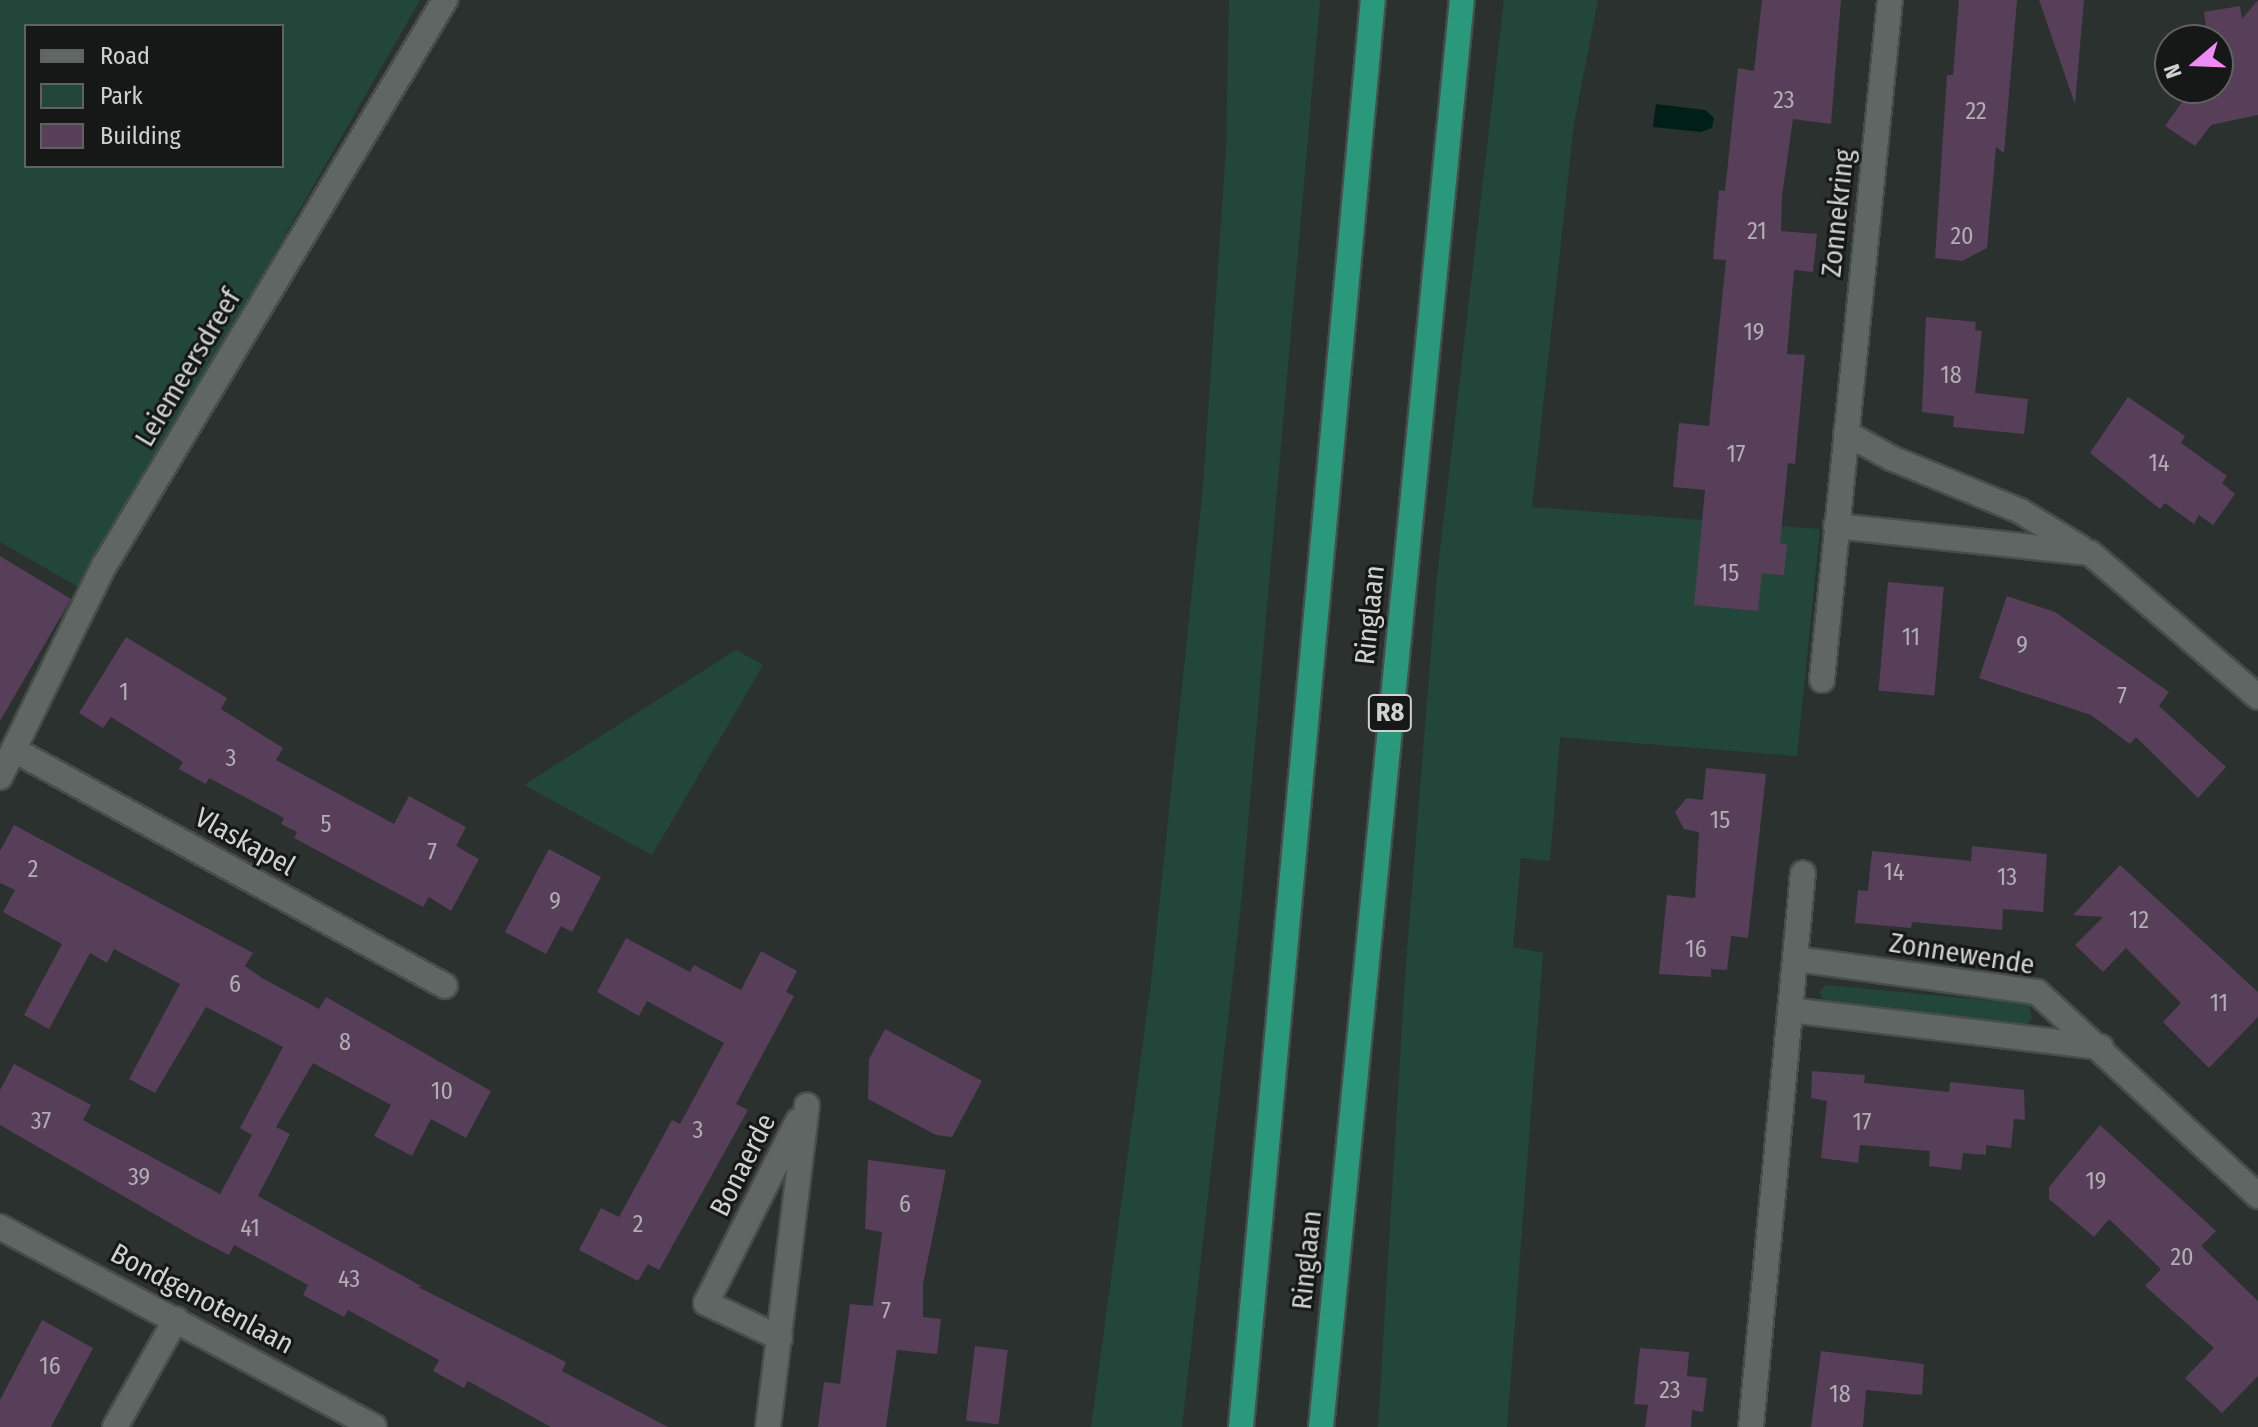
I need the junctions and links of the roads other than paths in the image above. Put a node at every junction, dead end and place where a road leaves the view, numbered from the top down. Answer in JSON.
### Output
{"nodes":[{"id":1,"x":445,"y":0,"type":"edge"},
{"id":2,"x":1373,"y":0,"type":"edge"},
{"id":3,"x":1462,"y":0,"type":"edge"},
{"id":4,"x":1890,"y":0,"type":"edge"},
{"id":5,"x":1846,"y":433,"type":"junction"},
{"id":6,"x":1836,"y":526,"type":"junction"},
{"id":7,"x":2090,"y":553,"type":"junction"},
{"id":8,"x":1822,"y":680,"type":"dead end"},
{"id":9,"x":2258,"y":697,"type":"edge"},
{"id":10,"x":16,"y":751,"type":"junction"},
{"id":11,"x":0,"y":777,"type":"edge"},
{"id":12,"x":1803,"y":873,"type":"dead end"},
{"id":13,"x":1796,"y":959,"type":"junction"},
{"id":14,"x":445,"y":986,"type":"dead end"},
{"id":15,"x":1790,"y":1015,"type":"junction"},
{"id":16,"x":2101,"y":1047,"type":"junction"},
{"id":17,"x":2258,"y":1196,"type":"edge"},
{"id":18,"x":0,"y":1227,"type":"edge"},
{"id":19,"x":176,"y":1319,"type":"junction"},
{"id":20,"x":780,"y":1338,"type":"junction"},
{"id":21,"x":115,"y":1427,"type":"edge"},
{"id":22,"x":374,"y":1427,"type":"edge"},
{"id":23,"x":768,"y":1427,"type":"edge"},
{"id":24,"x":1241,"y":1427,"type":"edge"},
{"id":25,"x":1321,"y":1427,"type":"edge"},
{"id":26,"x":1751,"y":1427,"type":"edge"}],
"edges":[{"from":1,"to":10,"type":"street","name":"Leiemeersdreef"},
{"from":2,"to":24,"type":"highway","name":"Ringlaan"},
{"from":3,"to":25,"type":"highway","name":"Ringlaan","number":"R8"},
{"from":4,"to":5,"type":"street","name":"Zonnekring"},
{"from":5,"to":6,"type":"street","name":"Zonnekring"},
{"from":5,"to":7,"type":"street"},
{"from":6,"to":7,"type":"street"},
{"from":6,"to":8,"type":"street","name":"Zonnekring"},
{"from":7,"to":9,"type":"street"},
{"from":10,"to":11,"type":"street","name":"Leiemeersdreef"},
{"from":10,"to":14,"type":"street","name":"Vlaskapel"},
{"from":12,"to":13,"type":"street"},
{"from":13,"to":15,"type":"street"},
{"from":13,"to":16,"type":"street","name":"Zonnewende"},
{"from":15,"to":16,"type":"street"},
{"from":15,"to":26,"type":"street"},
{"from":16,"to":17,"type":"street","name":"Zonnewende"},
{"from":18,"to":19,"type":"street","name":"Bondgenotenlaan"},
{"from":19,"to":21,"type":"street"},
{"from":19,"to":22,"type":"street","name":"Bondgenotenlaan"},
{"from":20,"to":20,"type":"street","name":"Bonaerde"},
{"from":20,"to":23,"type":"street","name":"Bonaerde"}]}
